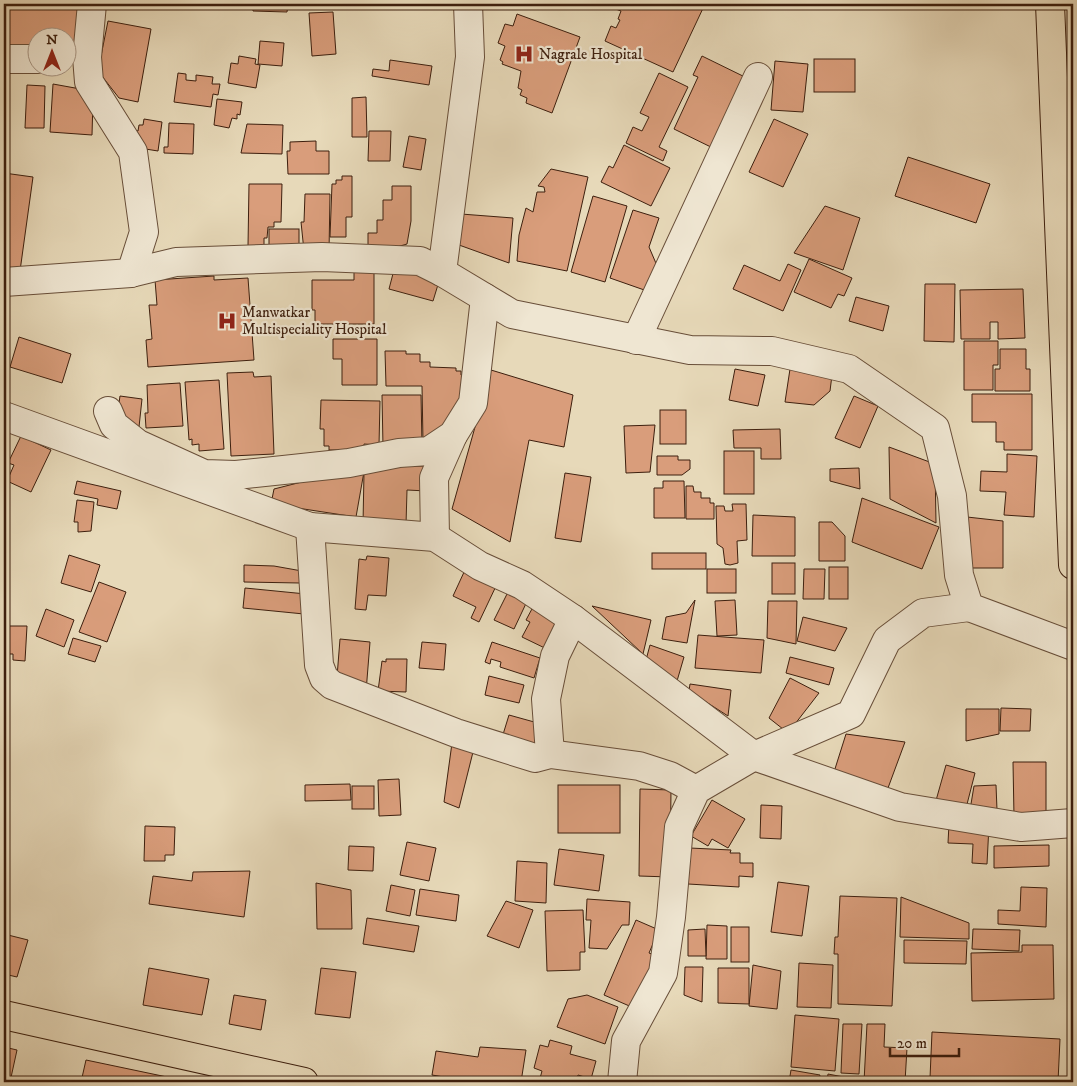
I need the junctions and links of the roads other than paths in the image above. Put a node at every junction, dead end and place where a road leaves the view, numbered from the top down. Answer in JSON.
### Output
{"nodes":[{"id":1,"x":92,"y":4,"type":"edge"},
{"id":2,"x":468,"y":4,"type":"edge"},
{"id":3,"x":1050,"y":4,"type":"edge"},
{"id":4,"x":78,"y":58,"type":"edge"},
{"id":5,"x":4,"y":59,"type":"edge"},
{"id":6,"x":28,"y":59,"type":"edge"},
{"id":7,"x":758,"y":77,"type":"dead end"},
{"id":8,"x":442,"y":272,"type":"junction"},
{"id":9,"x":131,"y":273,"type":"junction"},
{"id":10,"x":4,"y":282,"type":"edge"},
{"id":11,"x":485,"y":298,"type":"junction"},
{"id":12,"x":636,"y":340,"type":"junction"},
{"id":13,"x":108,"y":412,"type":"dead end"},
{"id":14,"x":4,"y":416,"type":"edge"},
{"id":15,"x":453,"y":435,"type":"junction"},
{"id":16,"x":310,"y":526,"type":"junction"},
{"id":17,"x":435,"y":537,"type":"junction"},
{"id":18,"x":1073,"y":565,"type":"edge"},
{"id":19,"x":968,"y":607,"type":"junction"},
{"id":20,"x":574,"y":619,"type":"junction"},
{"id":21,"x":1073,"y":646,"type":"edge"},
{"id":22,"x":550,"y":754,"type":"junction"},
{"id":23,"x":754,"y":756,"type":"junction"},
{"id":24,"x":696,"y":790,"type":"junction"},
{"id":25,"x":1073,"y":823,"type":"edge"},
{"id":26,"x":4,"y":1015,"type":"edge"},
{"id":27,"x":304,"y":1082,"type":"edge"},
{"id":28,"x":622,"y":1082,"type":"edge"}],
"edges":[{"from":1,"to":4,"type":"street"},
{"from":2,"to":8,"type":"street"},
{"from":3,"to":18,"type":"main road"},
{"from":4,"to":9,"type":"street"},
{"from":5,"to":6,"type":"street"},
{"from":7,"to":12,"type":"street"},
{"from":8,"to":9,"type":"street"},
{"from":8,"to":11,"type":"street"},
{"from":9,"to":10,"type":"street"},
{"from":11,"to":12,"type":"street"},
{"from":11,"to":15,"type":"street"},
{"from":12,"to":19,"type":"street"},
{"from":13,"to":15,"type":"street"},
{"from":14,"to":16,"type":"street"},
{"from":15,"to":17,"type":"street"},
{"from":16,"to":17,"type":"street"},
{"from":16,"to":22,"type":"street"},
{"from":17,"to":20,"type":"street"},
{"from":19,"to":21,"type":"street"},
{"from":19,"to":23,"type":"street"},
{"from":20,"to":22,"type":"street"},
{"from":20,"to":23,"type":"street"},
{"from":22,"to":24,"type":"street"},
{"from":23,"to":24,"type":"street"},
{"from":23,"to":25,"type":"street"},
{"from":24,"to":28,"type":"street"},
{"from":26,"to":27,"type":"main road"}]}
